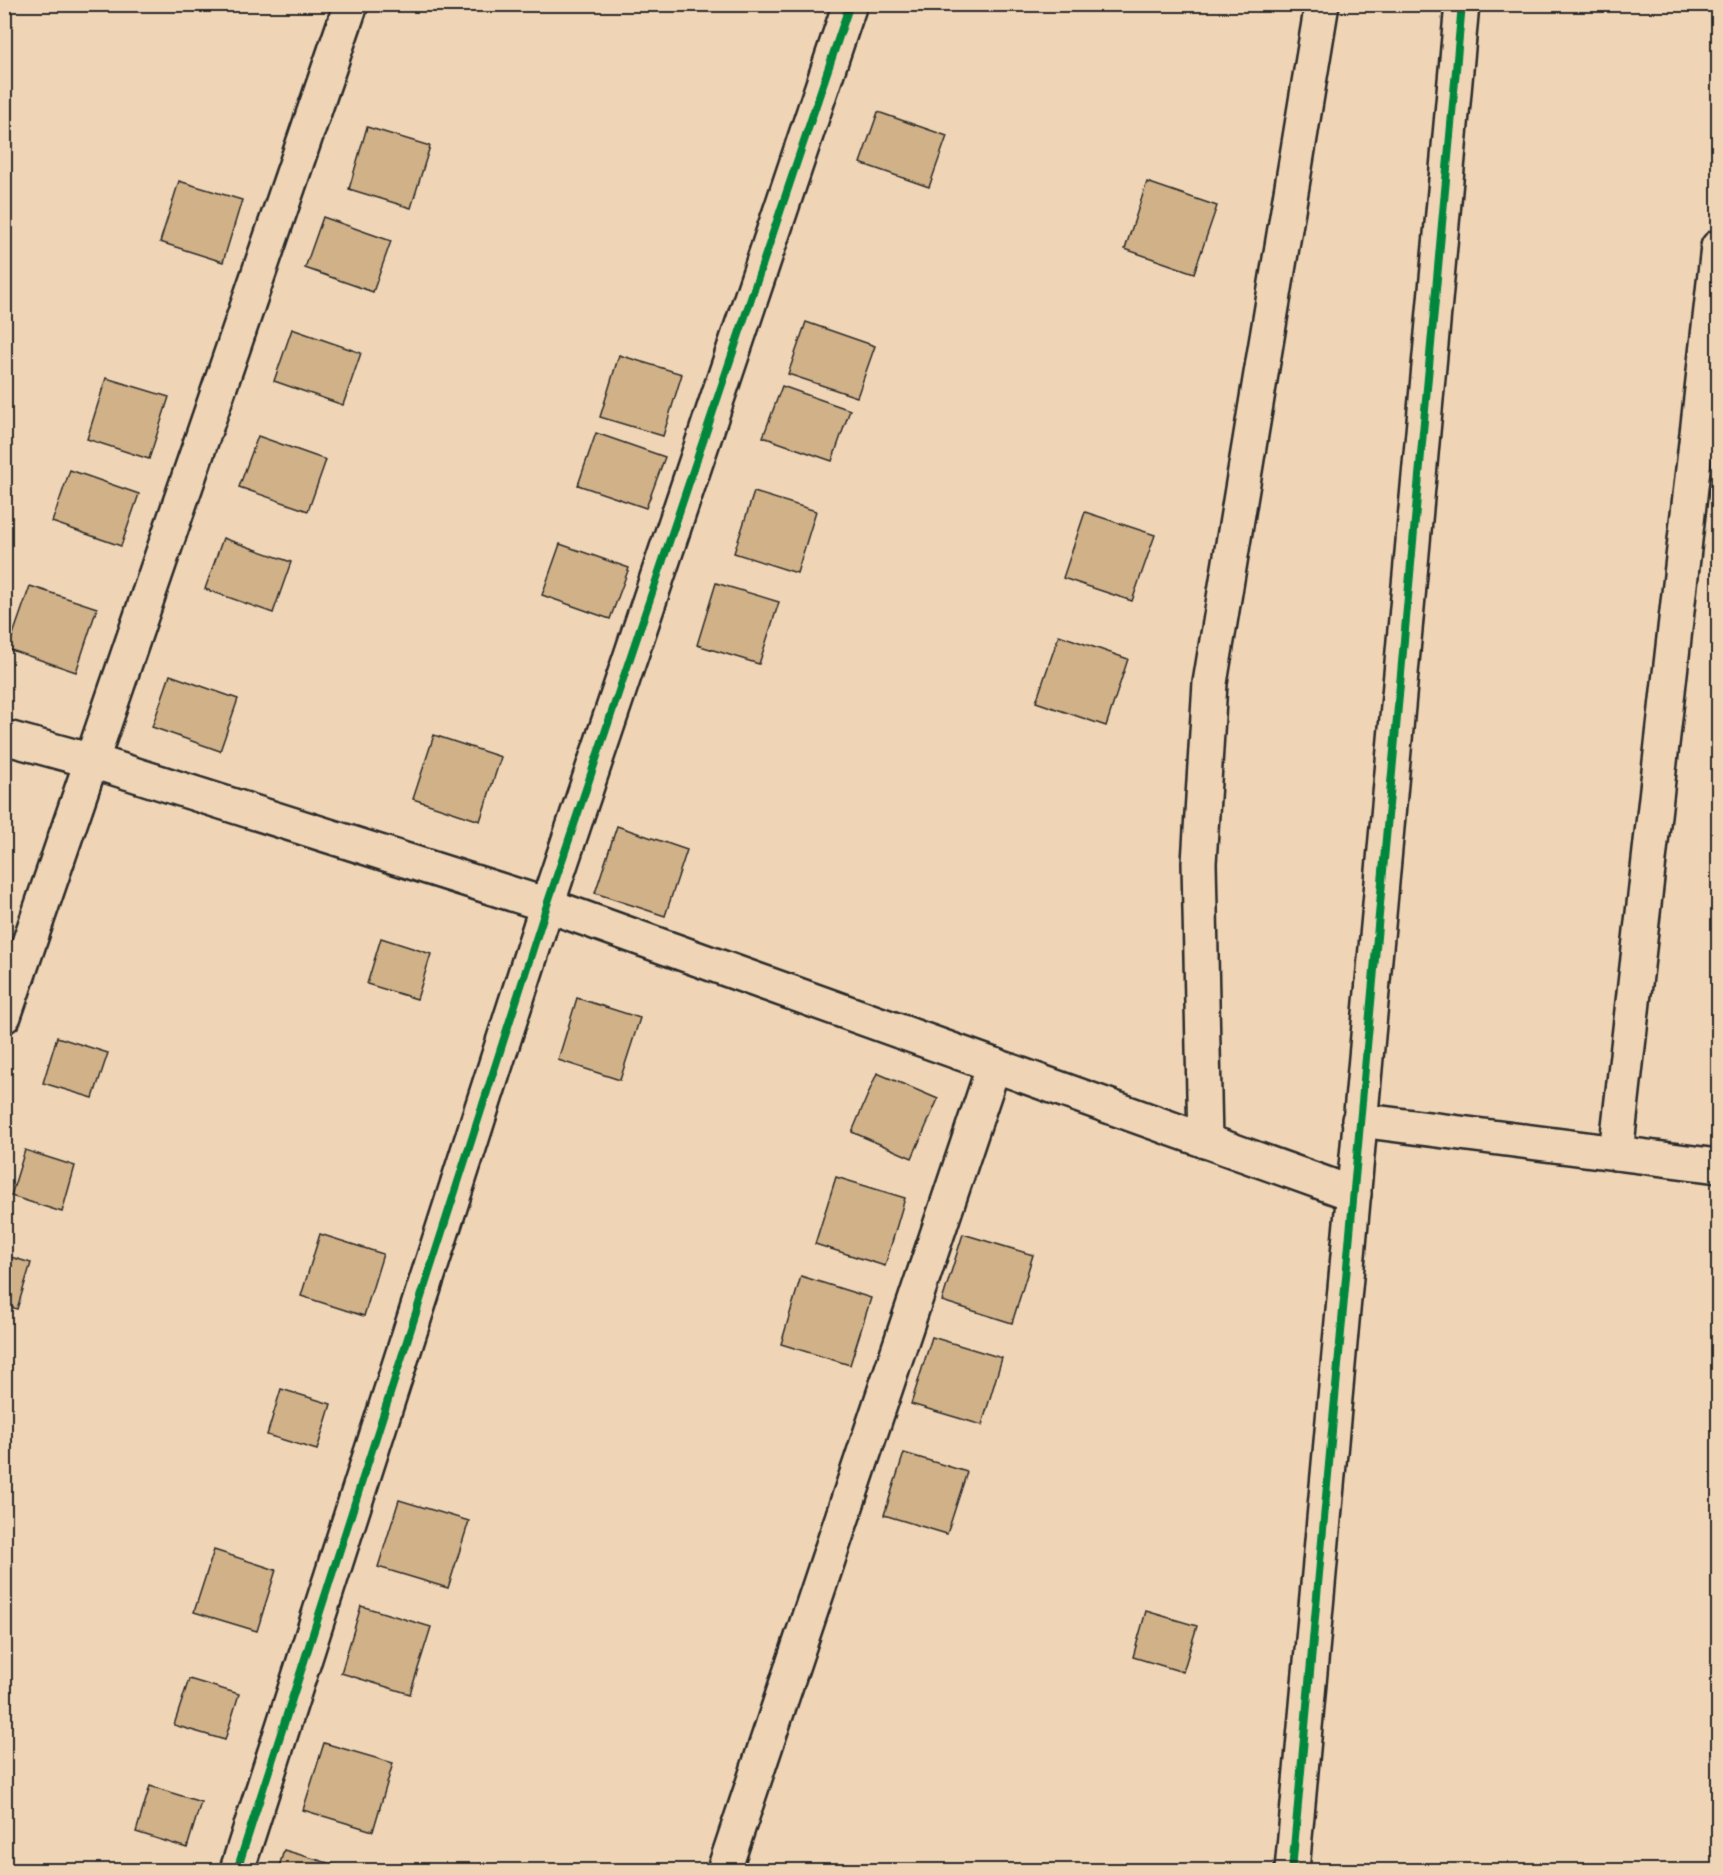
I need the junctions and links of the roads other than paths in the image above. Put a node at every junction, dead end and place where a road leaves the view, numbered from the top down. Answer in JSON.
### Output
{"nodes":[{"id":1,"x":351,"y":4,"type":"edge"},
{"id":2,"x":850,"y":4,"type":"edge"},
{"id":3,"x":1323,"y":4,"type":"edge"},
{"id":4,"x":1462,"y":4,"type":"edge"},
{"id":5,"x":1719,"y":247,"type":"edge"},
{"id":6,"x":4,"y":737,"type":"edge"},
{"id":7,"x":92,"y":761,"type":"junction"},
{"id":8,"x":547,"y":905,"type":"junction"},
{"id":9,"x":4,"y":1016,"type":"edge"},
{"id":10,"x":993,"y":1065,"type":"junction"},
{"id":11,"x":1359,"y":1119,"type":"junction"},
{"id":12,"x":1205,"y":1141,"type":"junction"},
{"id":13,"x":1616,"y":1153,"type":"junction"},
{"id":14,"x":1719,"y":1166,"type":"edge"},
{"id":15,"x":1354,"y":1194,"type":"junction"},
{"id":16,"x":237,"y":1870,"type":"edge"},
{"id":17,"x":724,"y":1870,"type":"edge"},
{"id":18,"x":1292,"y":1870,"type":"edge"}],
"edges":[{"from":1,"to":7,"type":"street"},
{"from":2,"to":8,"type":"street"},
{"from":3,"to":12,"type":"street"},
{"from":4,"to":11,"type":"street"},
{"from":5,"to":13,"type":"street"},
{"from":6,"to":7,"type":"street"},
{"from":7,"to":8,"type":"street"},
{"from":7,"to":9,"type":"street"},
{"from":8,"to":10,"type":"street"},
{"from":8,"to":16,"type":"street"},
{"from":10,"to":12,"type":"street"},
{"from":10,"to":17,"type":"street"},
{"from":11,"to":13,"type":"street"},
{"from":11,"to":15,"type":"street"},
{"from":12,"to":15,"type":"street"},
{"from":13,"to":14,"type":"street"},
{"from":15,"to":18,"type":"street"}]}
